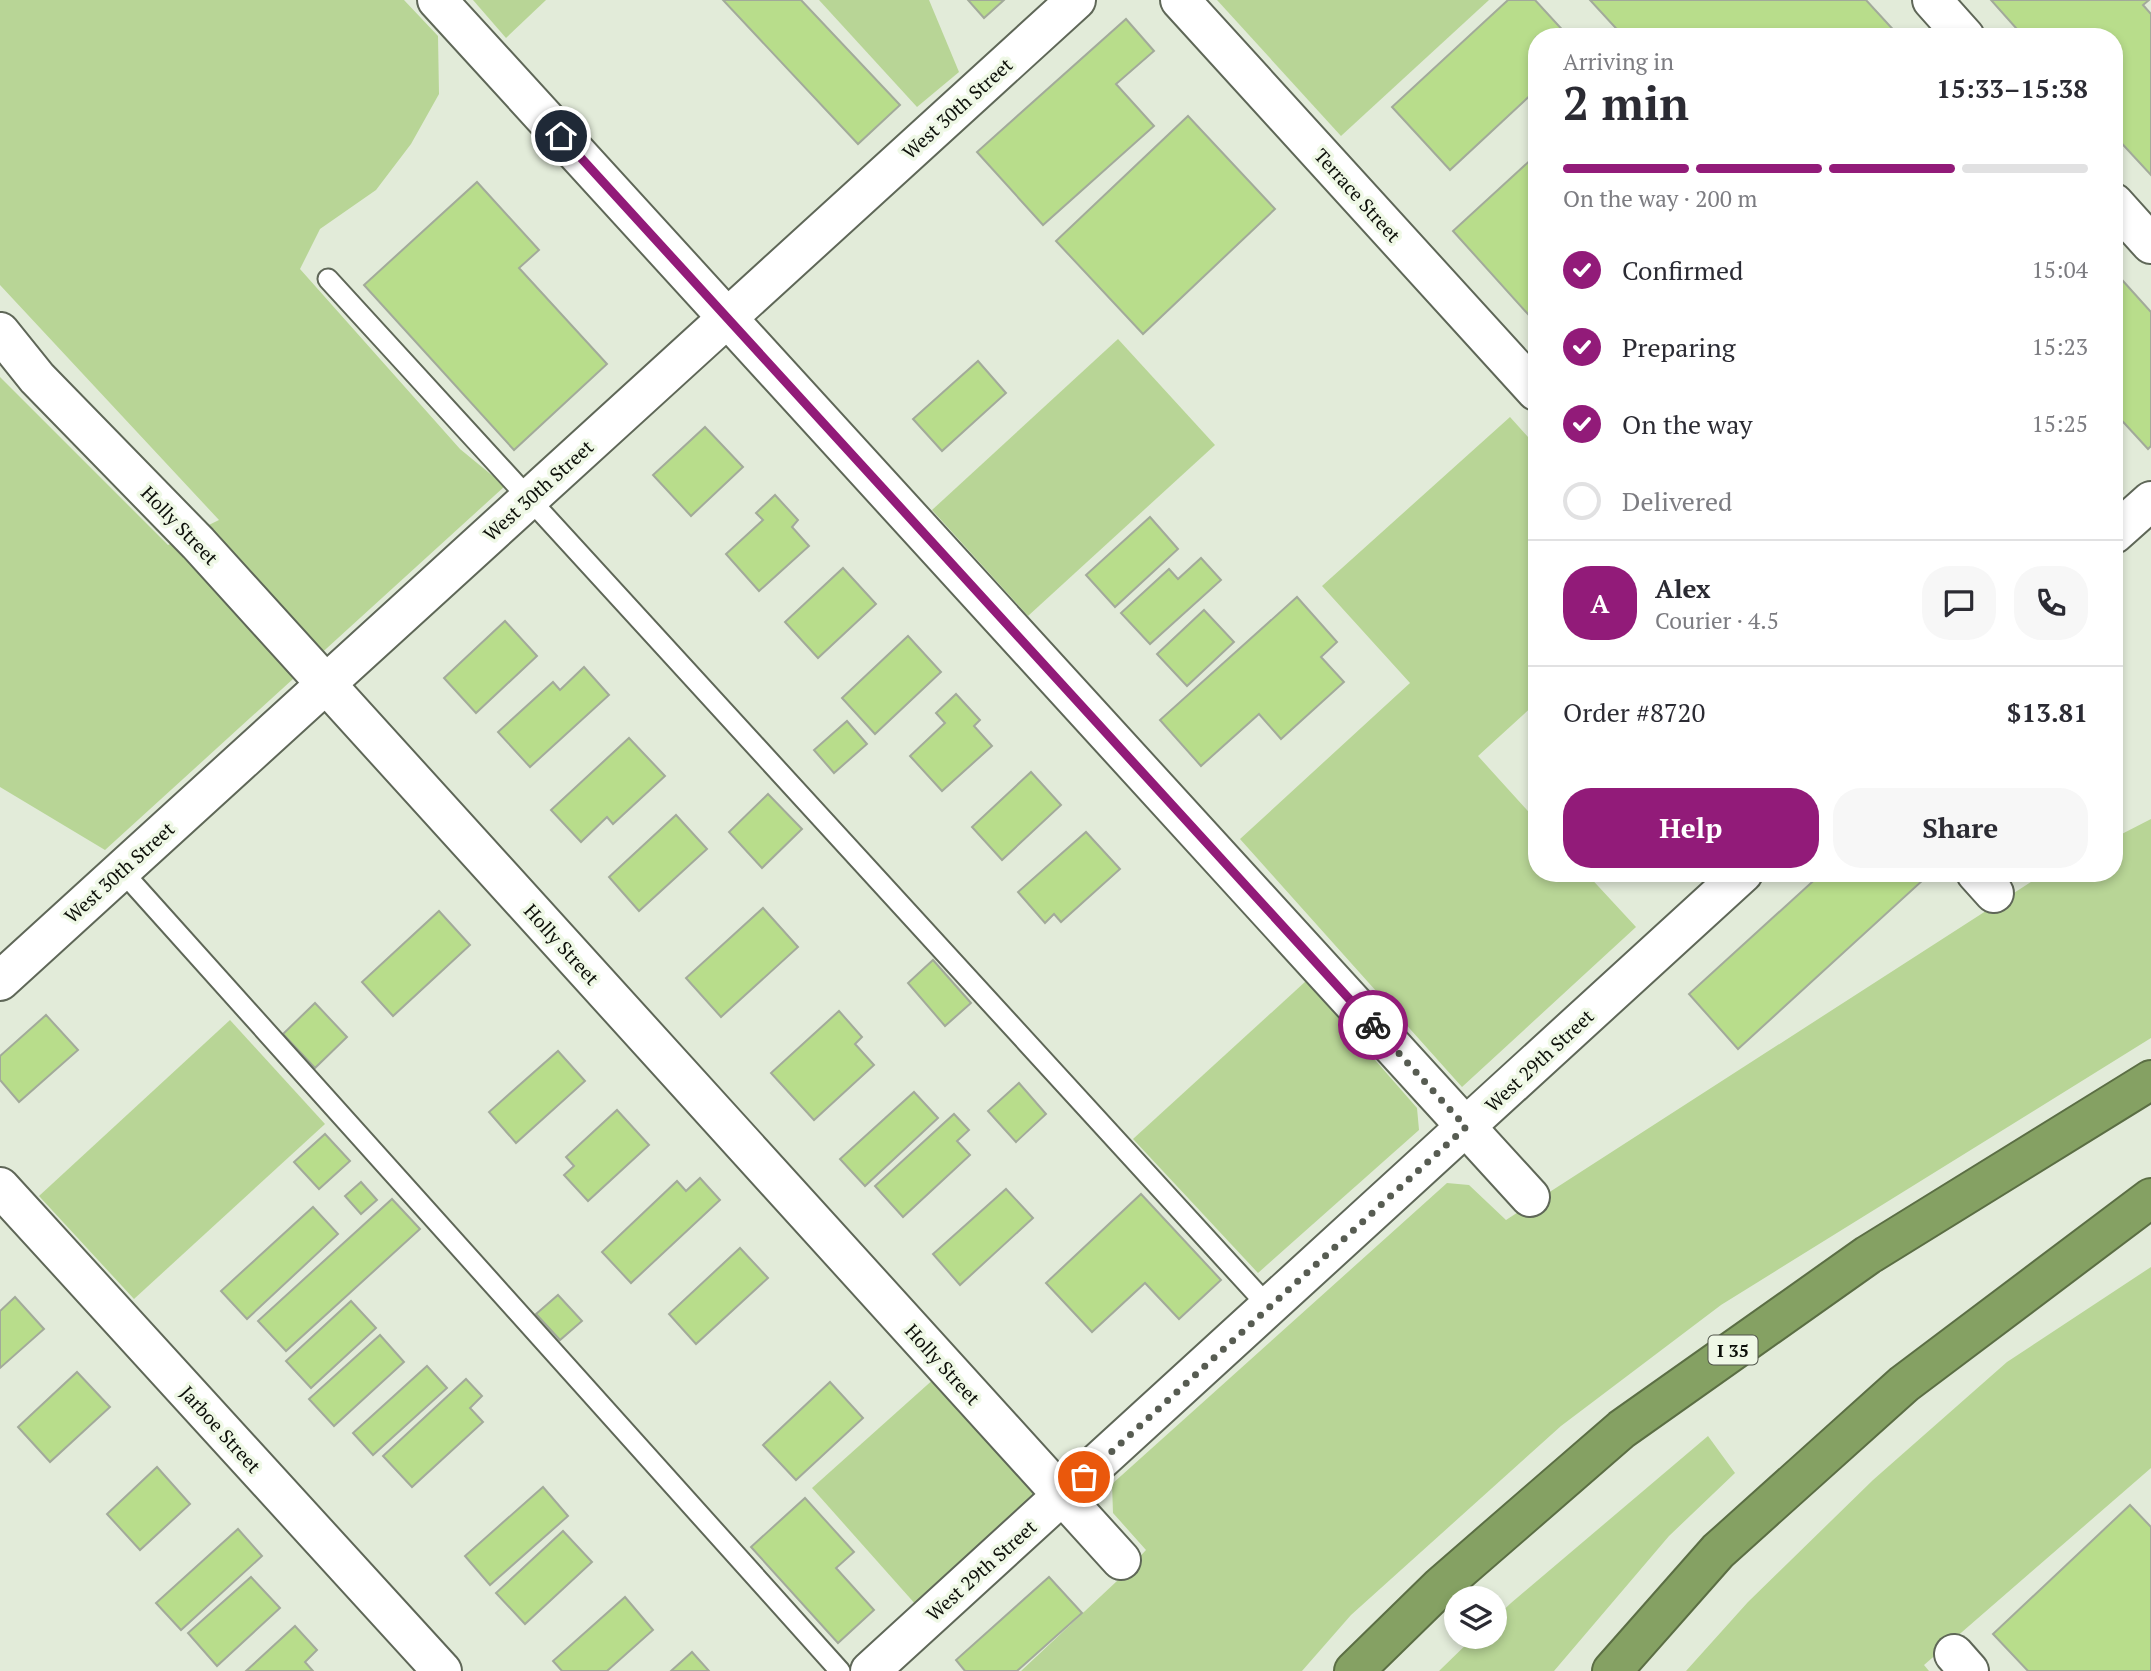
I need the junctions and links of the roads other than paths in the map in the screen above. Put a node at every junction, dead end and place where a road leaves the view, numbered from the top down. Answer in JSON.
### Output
{"nodes":[{"id":1,"x":436,"y":0,"type":"edge"},
{"id":2,"x":1076,"y":0,"type":"edge"},
{"id":3,"x":1180,"y":0,"type":"edge"},
{"id":4,"x":1932,"y":0,"type":"edge"},
{"id":5,"x":1957,"y":28,"type":"edge"},
{"id":6,"x":2123,"y":213,"type":"edge"},
{"id":7,"x":2151,"y":244,"type":"edge"},
{"id":8,"x":328,"y":279,"type":"dead end"},
{"id":9,"x":727,"y":317,"type":"junction"},
{"id":10,"x":0,"y":332,"type":"edge"},
{"id":11,"x":1528,"y":382,"type":"edge"},
{"id":12,"x":530,"y":496,"type":"junction"},
{"id":13,"x":2151,"y":501,"type":"edge"},
{"id":14,"x":2123,"y":526,"type":"edge"},
{"id":15,"x":325,"y":683,"type":"junction"},
{"id":16,"x":121,"y":870,"type":"junction"},
{"id":17,"x":1733,"y":882,"type":"edge"},
{"id":18,"x":0,"y":981,"type":"edge"},
{"id":19,"x":2151,"y":1080,"type":"edge"},
{"id":20,"x":1466,"y":1127,"type":"junction"},
{"id":21,"x":0,"y":1187,"type":"edge"},
{"id":22,"x":1530,"y":1197,"type":"dead end"},
{"id":23,"x":2151,"y":1198,"type":"edge"},
{"id":24,"x":1269,"y":1307,"type":"junction"},
{"id":25,"x":1063,"y":1496,"type":"junction"},
{"id":26,"x":1121,"y":1560,"type":"dead end"},
{"id":27,"x":442,"y":1671,"type":"edge"},
{"id":28,"x":840,"y":1671,"type":"edge"},
{"id":29,"x":870,"y":1671,"type":"edge"},
{"id":30,"x":1354,"y":1671,"type":"edge"},
{"id":31,"x":1612,"y":1671,"type":"edge"}],
"edges":[{"from":1,"to":9,"type":"street"},
{"from":2,"to":9,"type":"street","name":"West 30th Street"},
{"from":3,"to":11,"type":"street","name":"Terrace Street"},
{"from":4,"to":5,"type":"street"},
{"from":6,"to":7,"type":"street"},
{"from":8,"to":12,"type":"lane"},
{"from":9,"to":12,"type":"street","name":"West 30th Street"},
{"from":9,"to":20,"type":"street"},
{"from":10,"to":15,"type":"street","name":"Holly Street"},
{"from":12,"to":15,"type":"street","name":"West 30th Street"},
{"from":12,"to":24,"type":"lane"},
{"from":13,"to":14,"type":"street"},
{"from":15,"to":16,"type":"street","name":"West 30th Street"},
{"from":15,"to":25,"type":"street","name":"Holly Street"},
{"from":16,"to":18,"type":"street","name":"West 30th Street"},
{"from":16,"to":28,"type":"lane"},
{"from":17,"to":20,"type":"street","name":"West 29th Street"},
{"from":19,"to":30,"type":"highway","number":"I 35"},
{"from":20,"to":22,"type":"street"},
{"from":20,"to":24,"type":"street","name":"West 29th Street"},
{"from":21,"to":27,"type":"street","name":"Jarboe Street"},
{"from":23,"to":31,"type":"highway"},
{"from":24,"to":25,"type":"street","name":"West 29th Street"},
{"from":25,"to":26,"type":"street","name":"Holly Street"},
{"from":25,"to":29,"type":"street","name":"West 29th Street"}]}
